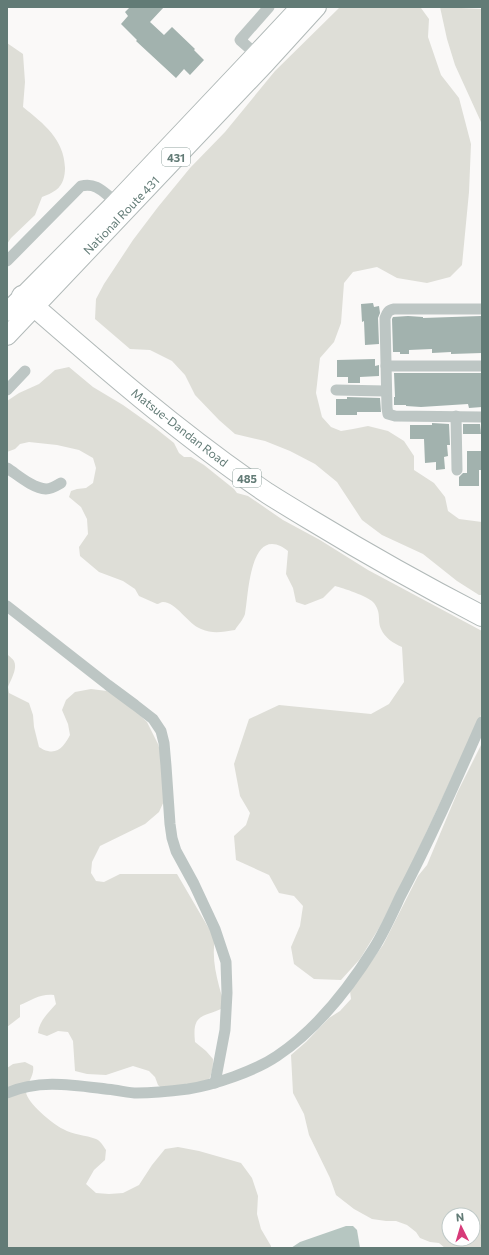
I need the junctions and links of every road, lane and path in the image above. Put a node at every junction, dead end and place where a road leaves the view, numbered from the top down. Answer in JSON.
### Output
{"nodes":[{"id":1,"x":269,"y":7,"type":"edge"},
{"id":2,"x":300,"y":7,"type":"edge"},
{"id":3,"x":317,"y":7,"type":"edge"},
{"id":4,"x":256,"y":54,"type":"junction"},
{"id":5,"x":116,"y":202,"type":"junction"},
{"id":6,"x":7,"y":261,"type":"edge"},
{"id":7,"x":28,"y":302,"type":"junction"},
{"id":8,"x":482,"y":309,"type":"edge"},
{"id":9,"x":7,"y":312,"type":"edge"},
{"id":10,"x":7,"y":336,"type":"edge"},
{"id":11,"x":386,"y":366,"type":"junction"},
{"id":12,"x":482,"y":366,"type":"edge"},
{"id":13,"x":25,"y":371,"type":"dead end"},
{"id":14,"x":7,"y":390,"type":"edge"},
{"id":15,"x":336,"y":390,"type":"dead end"},
{"id":16,"x":386,"y":391,"type":"junction"},
{"id":17,"x":456,"y":416,"type":"junction"},
{"id":18,"x":482,"y":417,"type":"edge"},
{"id":19,"x":7,"y":468,"type":"edge"},
{"id":20,"x":457,"y":470,"type":"dead end"},
{"id":21,"x":61,"y":483,"type":"dead end"},
{"id":22,"x":7,"y":606,"type":"edge"},
{"id":23,"x":482,"y":616,"type":"edge"},
{"id":24,"x":482,"y":722,"type":"edge"},
{"id":25,"x":215,"y":1083,"type":"junction"},
{"id":26,"x":7,"y":1093,"type":"edge"}],
"edges":[{"from":1,"to":4,"type":"street"},
{"from":2,"to":4,"type":"highway","name":"National Route 431","number":"431"},
{"from":3,"to":7,"type":"highway","name":"National Route 431","number":"431"},
{"from":4,"to":5,"type":"highway","name":"National Route 431","number":"431"},
{"from":5,"to":6,"type":"street"},
{"from":5,"to":7,"type":"highway","name":"National Route 431","number":"431"},
{"from":7,"to":9,"type":"highway","name":"National Route 431","number":"431"},
{"from":7,"to":10,"type":"highway","name":"National Route 431","number":"431"},
{"from":7,"to":23,"type":"highway","name":"Matsue-Dandan Road","number":"485"},
{"from":8,"to":11,"type":"street"},
{"from":11,"to":12,"type":"street"},
{"from":11,"to":16,"type":"street"},
{"from":13,"to":14,"type":"street"},
{"from":15,"to":16,"type":"street"},
{"from":16,"to":17,"type":"street"},
{"from":17,"to":18,"type":"street"},
{"from":17,"to":20,"type":"street"},
{"from":19,"to":21,"type":"street"},
{"from":22,"to":25,"type":"street"},
{"from":24,"to":25,"type":"street"},
{"from":25,"to":26,"type":"street"}]}
